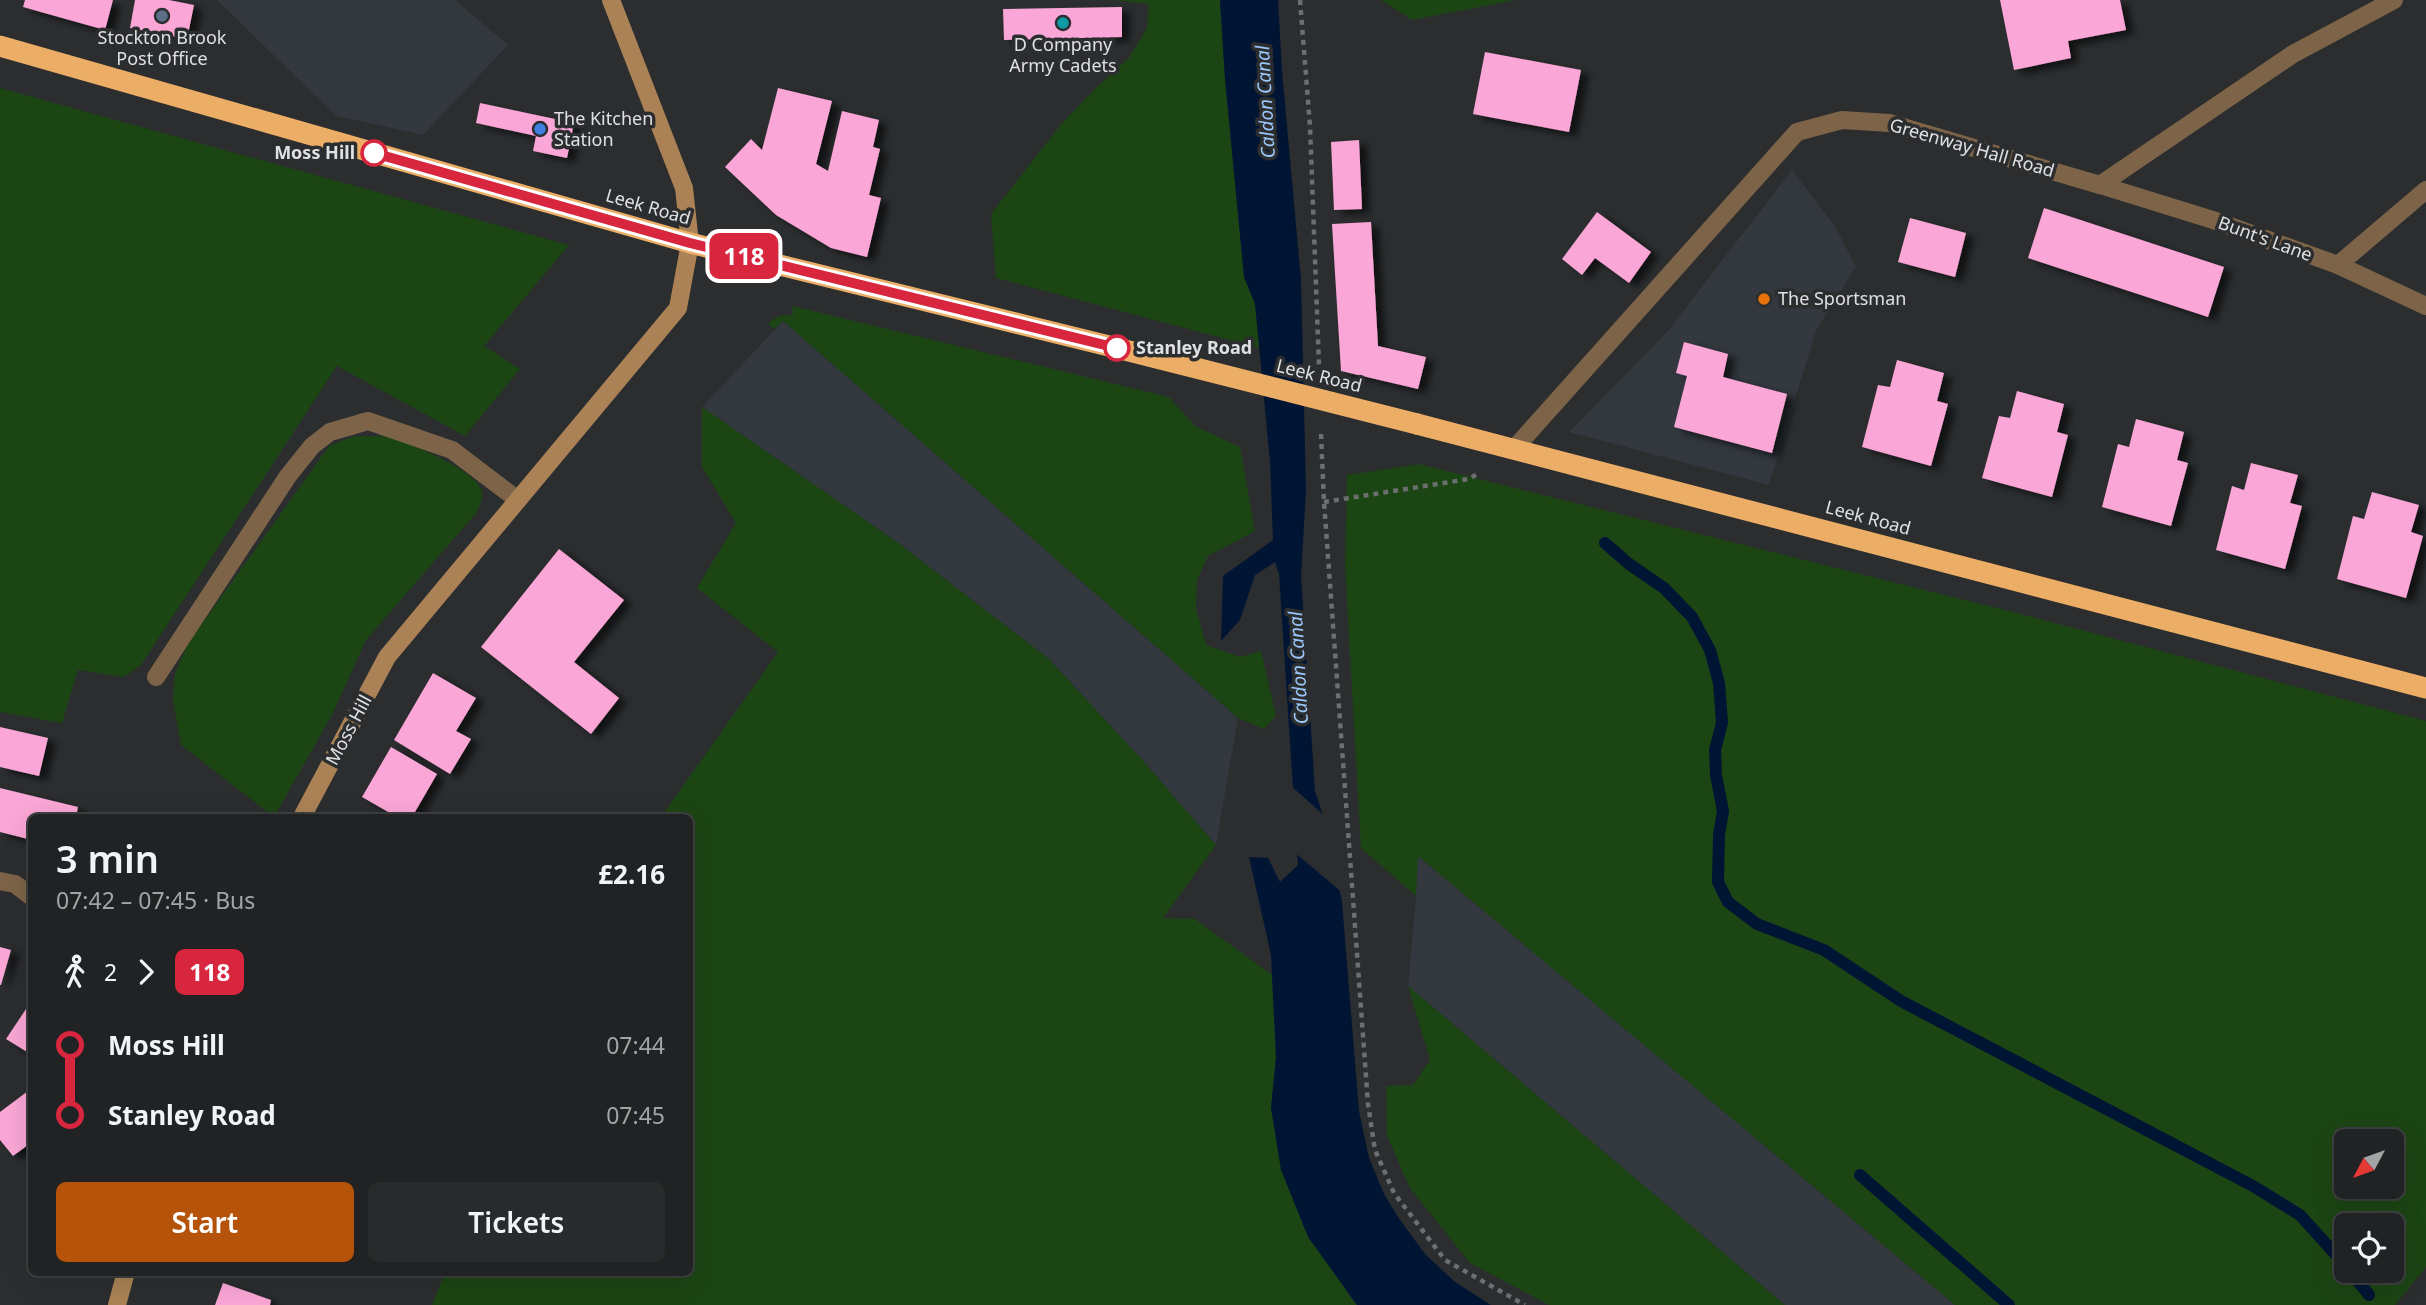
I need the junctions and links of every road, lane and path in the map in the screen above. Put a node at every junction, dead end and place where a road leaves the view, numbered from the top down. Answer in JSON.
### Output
{"nodes":[{"id":1,"x":611,"y":0,"type":"edge"},
{"id":2,"x":1300,"y":0,"type":"edge"},
{"id":3,"x":2393,"y":0,"type":"edge"},
{"id":4,"x":0,"y":46,"type":"edge"},
{"id":5,"x":2100,"y":185,"type":"junction"},
{"id":6,"x":2426,"y":190,"type":"edge"},
{"id":7,"x":690,"y":243,"type":"junction"},
{"id":8,"x":2338,"y":265,"type":"junction"},
{"id":9,"x":2426,"y":306,"type":"edge"},
{"id":10,"x":1319,"y":376,"type":"dead end"},
{"id":11,"x":1321,"y":432,"type":"dead end"},
{"id":12,"x":1514,"y":449,"type":"junction"},
{"id":13,"x":518,"y":500,"type":"junction"},
{"id":14,"x":1324,"y":502,"type":"junction"},
{"id":15,"x":156,"y":677,"type":"dead end"},
{"id":16,"x":2426,"y":688,"type":"edge"},
{"id":17,"x":304,"y":814,"type":"edge"},
{"id":18,"x":0,"y":881,"type":"edge"},
{"id":19,"x":28,"y":894,"type":"edge"},
{"id":20,"x":126,"y":1276,"type":"edge"},
{"id":21,"x":117,"y":1305,"type":"edge"},
{"id":22,"x":1525,"y":1305,"type":"edge"}],
"edges":[{"from":1,"to":7,"type":"street"},
{"from":2,"to":10,"type":"path"},
{"from":3,"to":5,"type":"street"},
{"from":4,"to":7,"type":"highway","name":"Leek Road"},
{"from":5,"to":8,"type":"street","name":"Bunt's Lane"},
{"from":5,"to":12,"type":"street","name":"Greenway Hall Road"},
{"from":6,"to":8,"type":"street"},
{"from":7,"to":12,"type":"highway","name":"Leek Road","bridge":true},
{"from":7,"to":13,"type":"street","name":"Moss Hill"},
{"from":8,"to":9,"type":"street","name":"Bunt's Lane"},
{"from":11,"to":14,"type":"path"},
{"from":12,"to":14,"type":"path"},
{"from":12,"to":16,"type":"highway","name":"Leek Road"},
{"from":13,"to":15,"type":"street"},
{"from":13,"to":17,"type":"street","name":"Moss Hill"},
{"from":14,"to":22,"type":"path"},
{"from":18,"to":19,"type":"street"},
{"from":20,"to":21,"type":"street"}]}
